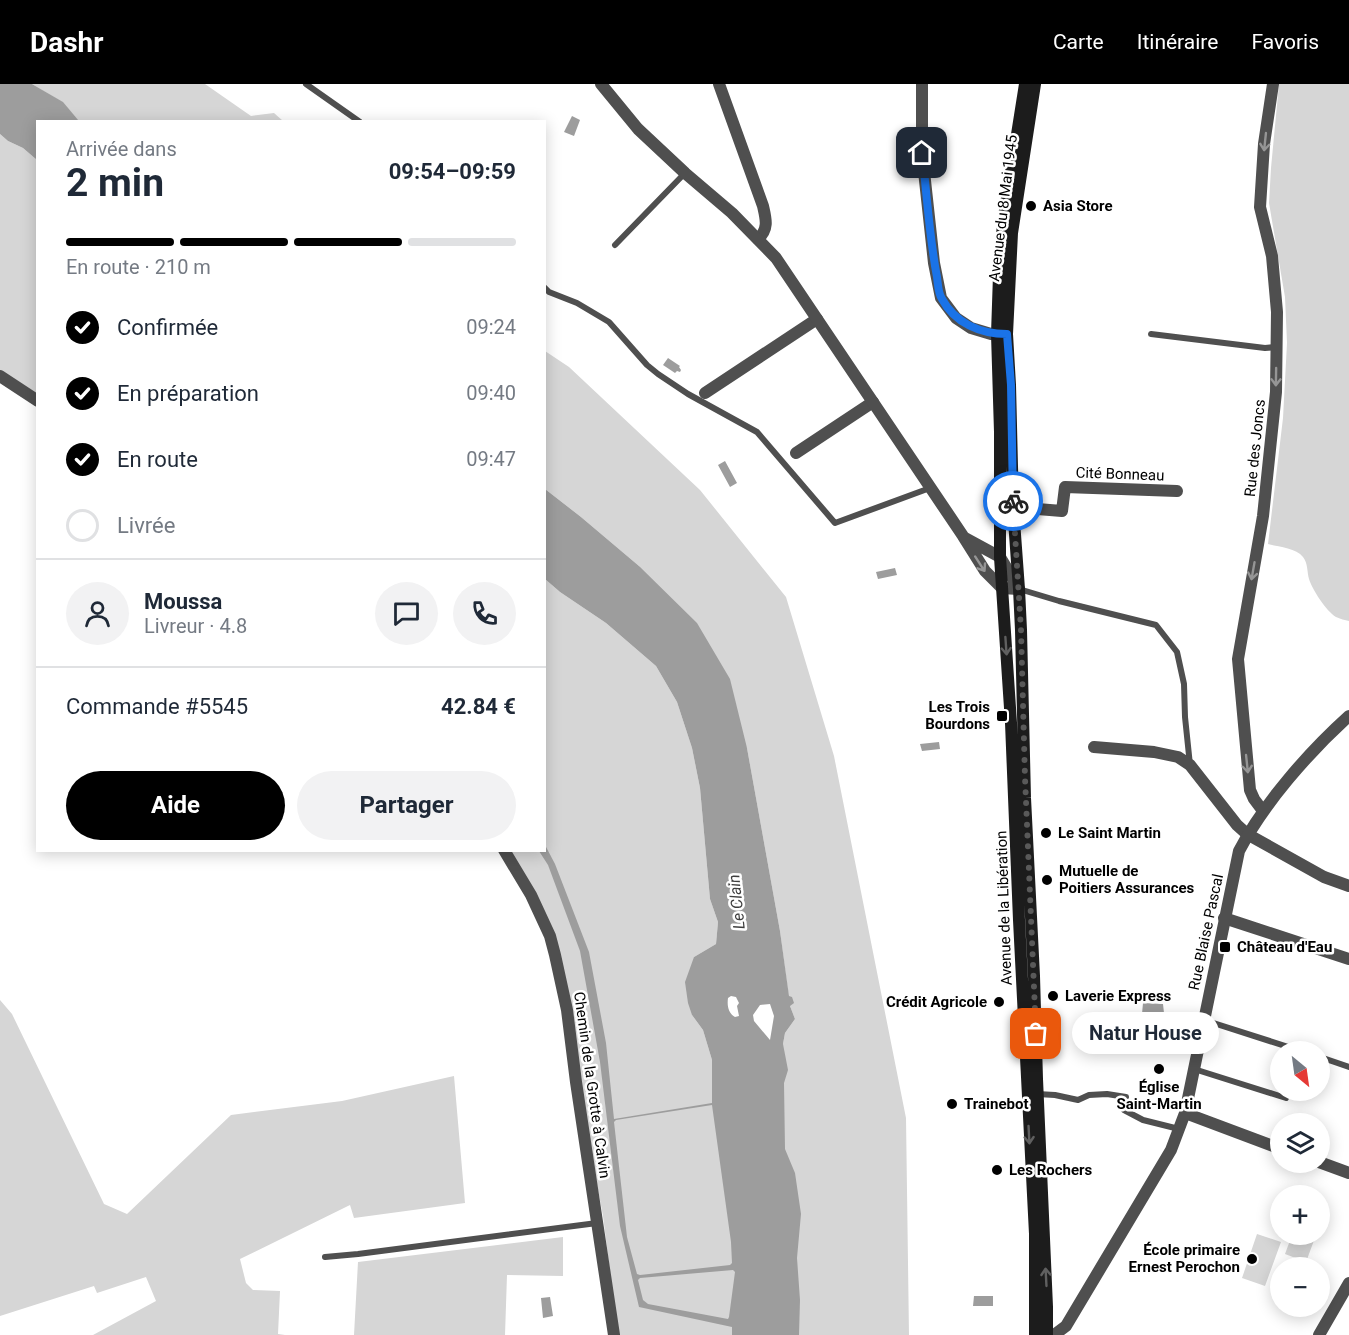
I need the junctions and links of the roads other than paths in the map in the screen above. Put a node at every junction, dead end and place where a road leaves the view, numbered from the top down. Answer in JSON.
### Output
{"nodes":[{"id":1,"x":306,"y":84,"type":"edge"},
{"id":2,"x":601,"y":84,"type":"edge"},
{"id":3,"x":718,"y":84,"type":"edge"},
{"id":4,"x":922,"y":84,"type":"edge"},
{"id":5,"x":1025,"y":84,"type":"edge"},
{"id":6,"x":1035,"y":84,"type":"edge"},
{"id":7,"x":1273,"y":84,"type":"edge"},
{"id":8,"x":357,"y":120,"type":"edge"},
{"id":9,"x":685,"y":173,"type":"junction"},
{"id":10,"x":758,"y":239,"type":"junction"},
{"id":11,"x":615,"y":245,"type":"dead end"},
{"id":12,"x":546,"y":289,"type":"edge"},
{"id":13,"x":817,"y":320,"type":"junction"},
{"id":14,"x":1002,"y":334,"type":"junction"},
{"id":15,"x":1150,"y":334,"type":"dead end"},
{"id":16,"x":1277,"y":347,"type":"junction"},
{"id":17,"x":1,"y":376,"type":"edge"},
{"id":18,"x":705,"y":393,"type":"dead end"},
{"id":19,"x":36,"y":400,"type":"edge"},
{"id":20,"x":873,"y":402,"type":"junction"},
{"id":21,"x":795,"y":453,"type":"dead end"},
{"id":22,"x":931,"y":488,"type":"junction"},
{"id":23,"x":1177,"y":491,"type":"dead end"},
{"id":24,"x":1013,"y":507,"type":"junction"},
{"id":25,"x":963,"y":536,"type":"junction"},
{"id":26,"x":1000,"y":557,"type":"junction"},
{"id":27,"x":1002,"y":588,"type":"junction"},
{"id":28,"x":1019,"y":589,"type":"junction"},
{"id":29,"x":1009,"y":692,"type":"junction"},
{"id":30,"x":1023,"y":692,"type":"junction"},
{"id":31,"x":1349,"y":716,"type":"edge"},
{"id":32,"x":1094,"y":747,"type":"dead end"},
{"id":33,"x":1190,"y":765,"type":"junction"},
{"id":34,"x":1263,"y":811,"type":"junction"},
{"id":35,"x":1247,"y":834,"type":"junction"},
{"id":36,"x":1021,"y":835,"type":"junction"},
{"id":37,"x":505,"y":852,"type":"edge"},
{"id":38,"x":1349,"y":886,"type":"edge"},
{"id":39,"x":1224,"y":918,"type":"junction"},
{"id":40,"x":1349,"y":959,"type":"edge"},
{"id":41,"x":1204,"y":1020,"type":"junction"},
{"id":42,"x":1270,"y":1041,"type":"edge"},
{"id":43,"x":1330,"y":1060,"type":"edge"},
{"id":44,"x":1349,"y":1067,"type":"edge"},
{"id":45,"x":1194,"y":1069,"type":"junction"},
{"id":46,"x":1270,"y":1093,"type":"edge"},
{"id":47,"x":1032,"y":1095,"type":"junction"},
{"id":48,"x":1185,"y":1113,"type":"junction"},
{"id":49,"x":1179,"y":1129,"type":"junction"},
{"id":50,"x":1270,"y":1145,"type":"edge"},
{"id":51,"x":1330,"y":1166,"type":"edge"},
{"id":52,"x":1349,"y":1173,"type":"edge"},
{"id":53,"x":1037,"y":1174,"type":"junction"},
{"id":54,"x":597,"y":1223,"type":"junction"},
{"id":55,"x":325,"y":1257,"type":"dead end"},
{"id":56,"x":1349,"y":1283,"type":"edge"},
{"id":57,"x":614,"y":1335,"type":"edge"},
{"id":58,"x":1035,"y":1335,"type":"edge"},
{"id":59,"x":1047,"y":1335,"type":"edge"},
{"id":60,"x":1054,"y":1335,"type":"edge"},
{"id":61,"x":1319,"y":1335,"type":"edge"}],
"edges":[{"from":1,"to":8,"type":"lane"},
{"from":2,"to":9,"type":"street"},
{"from":3,"to":10,"type":"street"},
{"from":4,"to":14,"type":"street"},
{"from":5,"to":14,"type":"main road","name":"Avenue du 8 Mai 1945"},
{"from":6,"to":14,"type":"main road","name":"Avenue du 8 Mai 1945"},
{"from":7,"to":16,"type":"street","name":"Rue des Joncs","one_way":true},
{"from":9,"to":10,"type":"street"},
{"from":9,"to":11,"type":"lane"},
{"from":10,"to":13,"type":"street"},
{"from":12,"to":22,"type":"lane"},
{"from":13,"to":18,"type":"street"},
{"from":13,"to":20,"type":"street"},
{"from":14,"to":24,"type":"main road","name":"Avenue du 8 Mai 1945"},
{"from":14,"to":26,"type":"main road","name":"Avenue du 8 Mai 1945"},
{"from":15,"to":16,"type":"lane"},
{"from":16,"to":34,"type":"street","name":"Rue des Joncs","one_way":true},
{"from":17,"to":19,"type":"street"},
{"from":20,"to":21,"type":"street"},
{"from":20,"to":22,"type":"street"},
{"from":22,"to":25,"type":"street"},
{"from":23,"to":24,"type":"street","name":"Cité Bonneau"},
{"from":24,"to":28,"type":"main road","name":"Avenue du 8 Mai 1945"},
{"from":25,"to":26,"type":"street"},
{"from":25,"to":27,"type":"street","one_way":true},
{"from":26,"to":27,"type":"main road","name":"Avenue du 8 Mai 1945"},
{"from":26,"to":28,"type":"street"},
{"from":27,"to":28,"type":"street"},
{"from":27,"to":29,"type":"main road","name":"Avenue de la Libération","one_way":true},
{"from":28,"to":30,"type":"main road","name":"Avenue de la Libération"},
{"from":28,"to":33,"type":"lane"},
{"from":29,"to":30,"type":"lane"},
{"from":29,"to":36,"type":"main road","name":"Avenue de la Libération"},
{"from":30,"to":36,"type":"main road","name":"Avenue de la Libération"},
{"from":31,"to":34,"type":"street","name":"Rue Blaise Pascal"},
{"from":32,"to":33,"type":"street"},
{"from":33,"to":35,"type":"street"},
{"from":34,"to":35,"type":"street","name":"Rue Blaise Pascal"},
{"from":35,"to":38,"type":"street"},
{"from":35,"to":39,"type":"street","name":"Rue Blaise Pascal"},
{"from":36,"to":47,"type":"main road","name":"Avenue de la Libération"},
{"from":37,"to":54,"type":"street","name":"Chemin de la Grotte à Calvin"},
{"from":39,"to":40,"type":"street"},
{"from":39,"to":41,"type":"street","name":"Rue Blaise Pascal"},
{"from":41,"to":42,"type":"lane"},
{"from":41,"to":45,"type":"street","name":"Rue Blaise Pascal"},
{"from":43,"to":44,"type":"lane"},
{"from":45,"to":46,"type":"lane"},
{"from":45,"to":48,"type":"street","name":"Rue Blaise Pascal"},
{"from":47,"to":49,"type":"lane"},
{"from":47,"to":53,"type":"main road","name":"Avenue de la Libération"},
{"from":48,"to":49,"type":"street","name":"Rue Blaise Pascal"},
{"from":48,"to":50,"type":"street"},
{"from":49,"to":60,"type":"street","name":"Rue Blaise Pascal"},
{"from":51,"to":52,"type":"street"},
{"from":53,"to":58,"type":"main road","name":"Avenue de la Libération"},
{"from":59,"to":53,"type":"main road","name":"Avenue de la Libération","one_way":true},
{"from":54,"to":55,"type":"lane"},
{"from":54,"to":57,"type":"street","name":"Chemin de la Grotte à Calvin"},
{"from":56,"to":61,"type":"street"}]}
